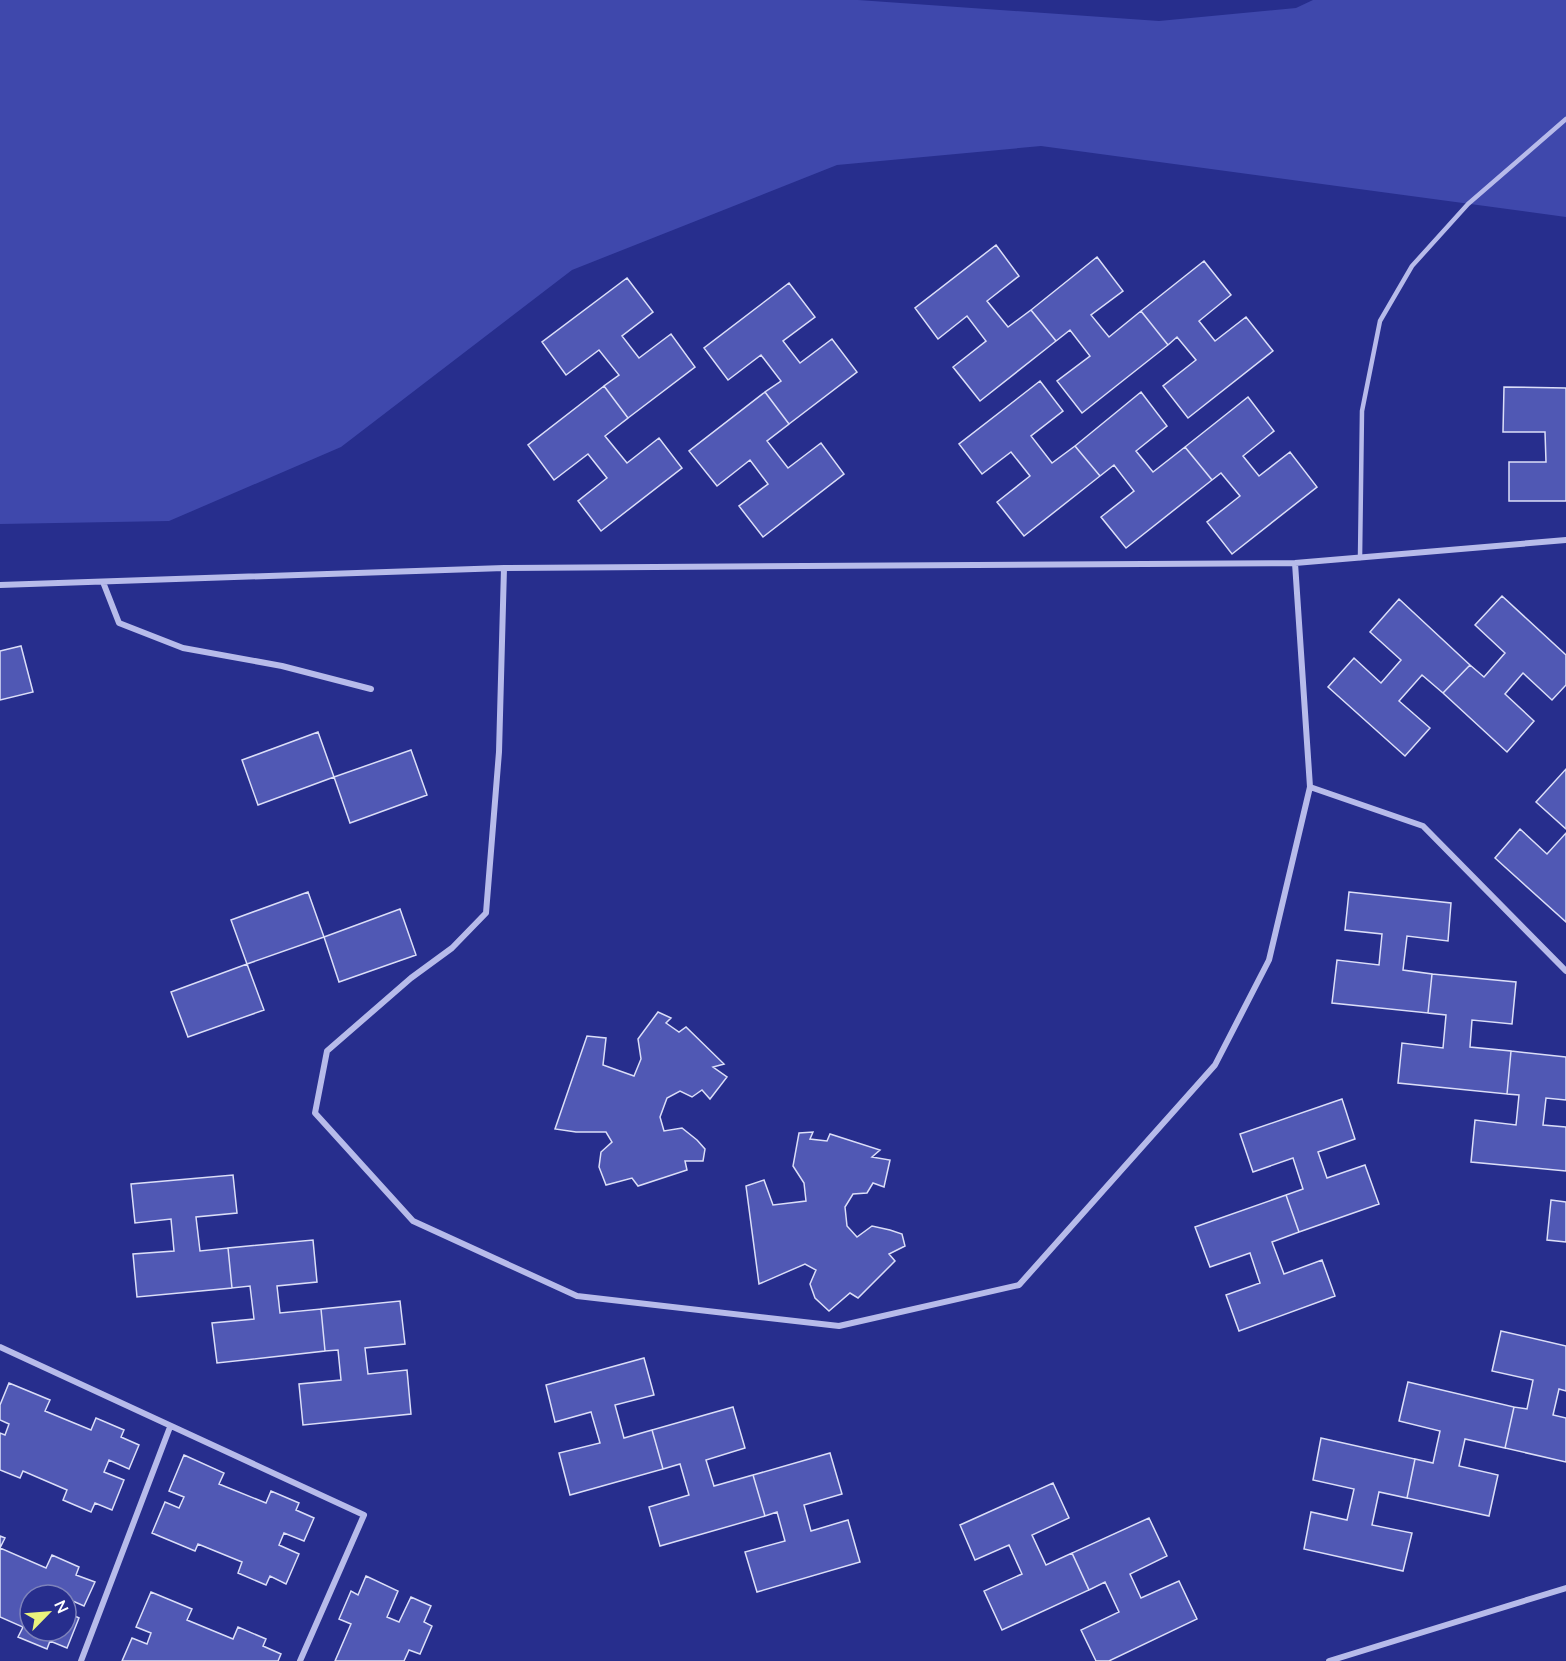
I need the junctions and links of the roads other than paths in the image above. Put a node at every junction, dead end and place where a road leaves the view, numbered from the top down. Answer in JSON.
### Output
{"nodes":[{"id":1,"x":1566,"y":119,"type":"edge"},
{"id":2,"x":1566,"y":540,"type":"edge"},
{"id":3,"x":1360,"y":558,"type":"junction"},
{"id":4,"x":1295,"y":563,"type":"junction"},
{"id":5,"x":504,"y":568,"type":"junction"},
{"id":6,"x":103,"y":582,"type":"junction"},
{"id":7,"x":0,"y":585,"type":"edge"},
{"id":8,"x":371,"y":689,"type":"dead end"},
{"id":9,"x":1310,"y":787,"type":"junction"},
{"id":10,"x":1566,"y":971,"type":"edge"},
{"id":11,"x":0,"y":1347,"type":"edge"},
{"id":12,"x":170,"y":1427,"type":"junction"},
{"id":13,"x":1566,"y":1588,"type":"edge"},
{"id":14,"x":81,"y":1661,"type":"edge"},
{"id":15,"x":300,"y":1661,"type":"edge"},
{"id":16,"x":1329,"y":1661,"type":"edge"}],
"edges":[{"from":1,"to":3,"type":"lane"},
{"from":2,"to":3,"type":"street"},
{"from":3,"to":4,"type":"street"},
{"from":4,"to":5,"type":"street"},
{"from":4,"to":9,"type":"street"},
{"from":5,"to":6,"type":"street"},
{"from":5,"to":9,"type":"street"},
{"from":6,"to":7,"type":"street"},
{"from":6,"to":8,"type":"street"},
{"from":9,"to":10,"type":"street"},
{"from":11,"to":12,"type":"street"},
{"from":12,"to":14,"type":"street"},
{"from":12,"to":15,"type":"street"},
{"from":13,"to":16,"type":"street"}]}
